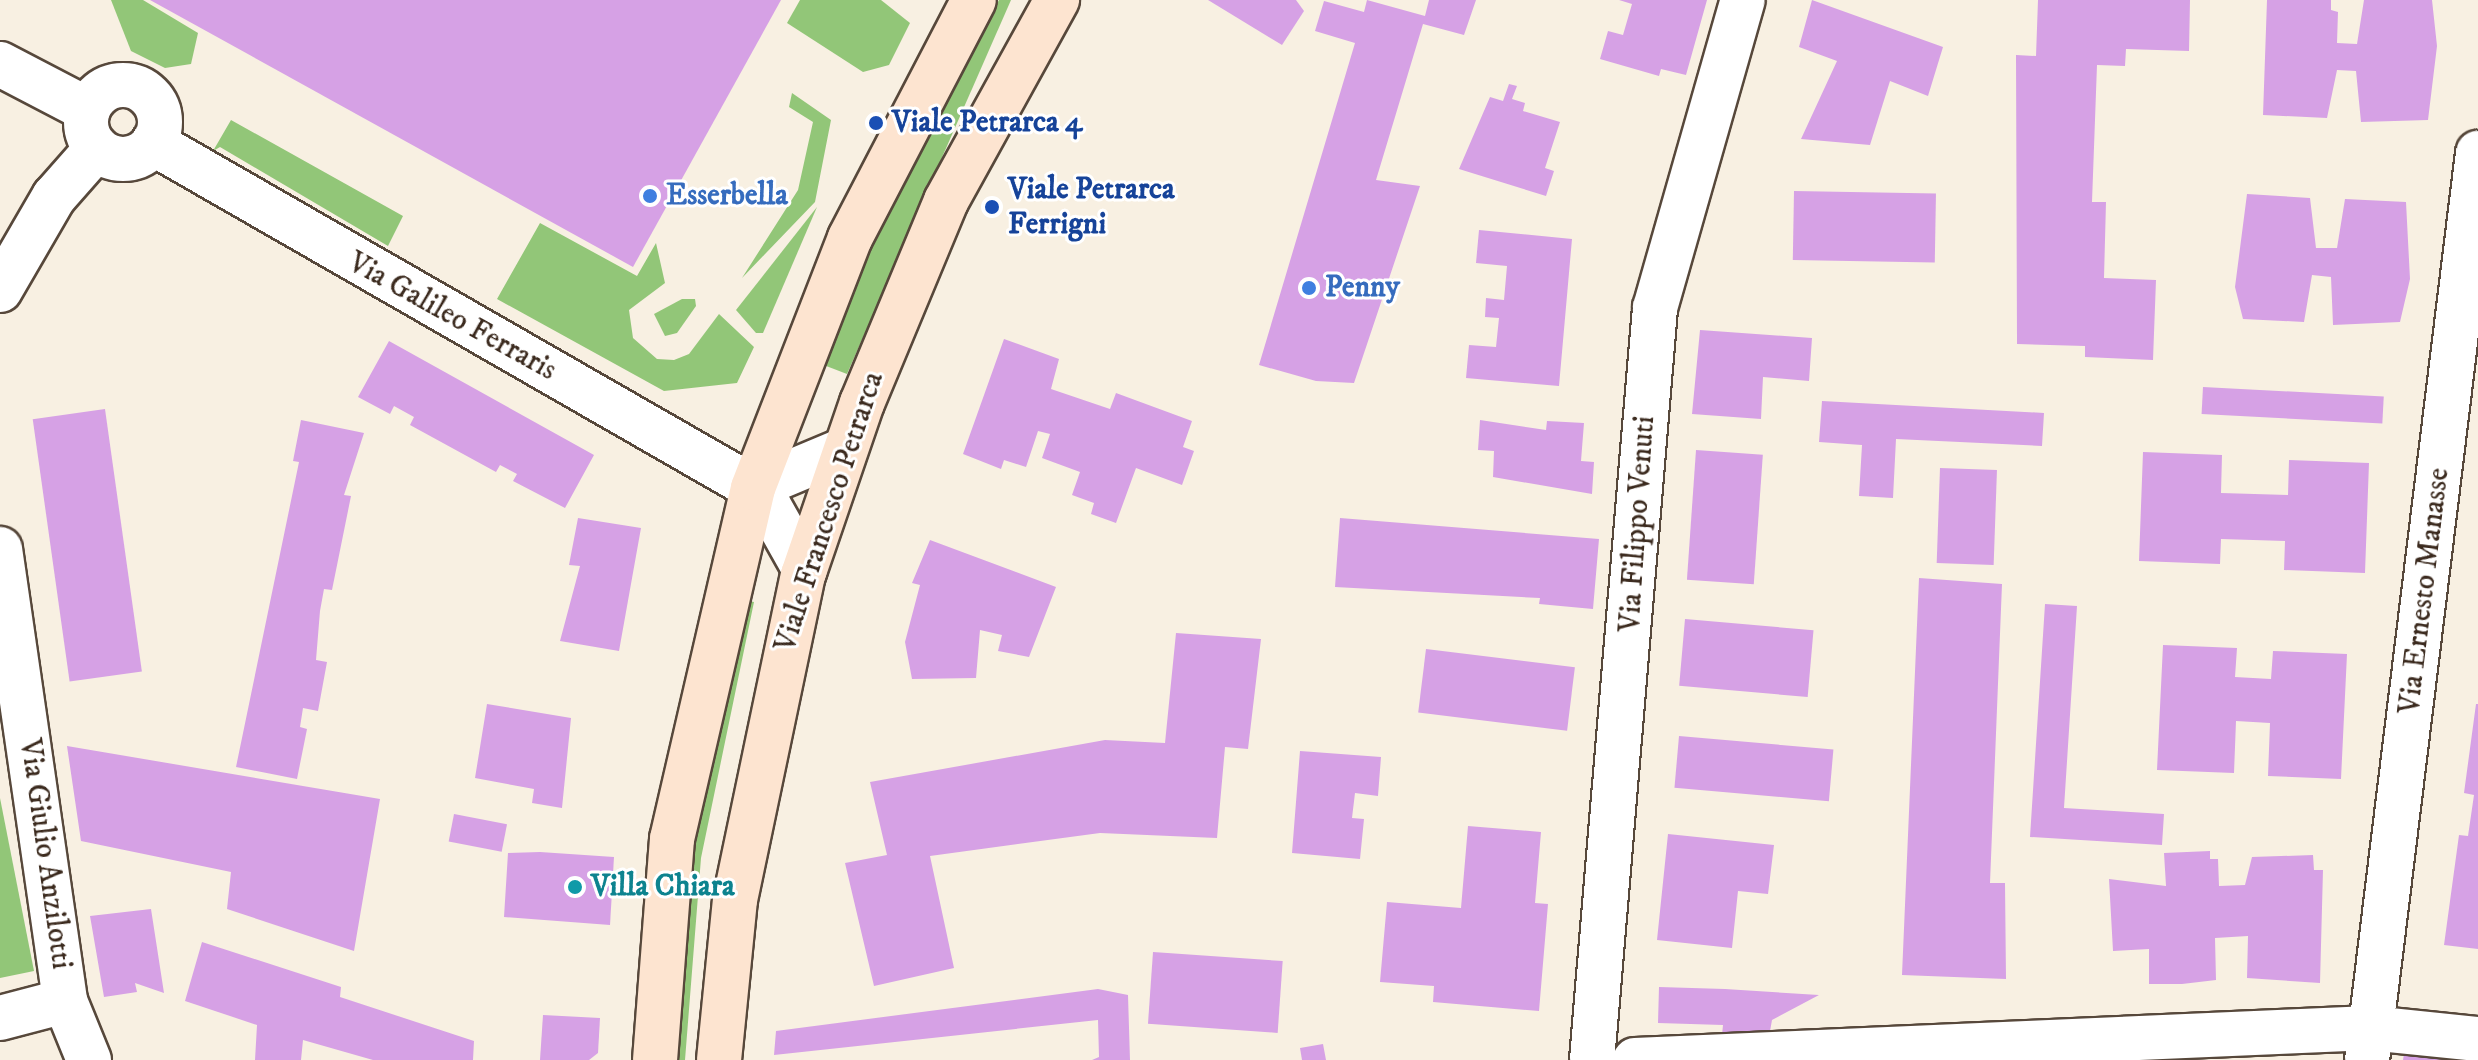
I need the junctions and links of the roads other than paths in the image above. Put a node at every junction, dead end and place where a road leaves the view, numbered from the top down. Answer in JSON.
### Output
{"nodes":[{"id":1,"x":974,"y":0,"type":"edge"},
{"id":2,"x":1057,"y":0,"type":"edge"},
{"id":3,"x":1743,"y":0,"type":"edge"},
{"id":4,"x":0,"y":64,"type":"edge"},
{"id":5,"x":93,"y":129,"type":"junction"},
{"id":6,"x":153,"y":143,"type":"junction"},
{"id":7,"x":2478,"y":153,"type":"edge"},
{"id":8,"x":0,"y":290,"type":"edge"},
{"id":9,"x":844,"y":450,"type":"junction"},
{"id":10,"x":753,"y":488,"type":"junction"},
{"id":11,"x":0,"y":549,"type":"edge"},
{"id":12,"x":805,"y":570,"type":"junction"},
{"id":13,"x":13,"y":713,"type":"edge"},
{"id":14,"x":65,"y":1001,"type":"junction"},
{"id":15,"x":0,"y":1018,"type":"edge"},
{"id":16,"x":2478,"y":1039,"type":"edge"},
{"id":17,"x":2369,"y":1044,"type":"edge"},
{"id":18,"x":89,"y":1060,"type":"edge"},
{"id":19,"x":655,"y":1060,"type":"edge"},
{"id":20,"x":719,"y":1060,"type":"edge"},
{"id":21,"x":1592,"y":1060,"type":"edge"},
{"id":22,"x":1635,"y":1060,"type":"edge"}],
"edges":[{"from":1,"to":10,"type":"main road"},
{"from":2,"to":9,"type":"main road","name":"Viale Francesco Petrarca"},
{"from":3,"to":21,"type":"street","name":"Via Filippo Venuti"},
{"from":4,"to":5,"type":"street"},
{"from":5,"to":6,"type":"street"},
{"from":5,"to":6,"type":"street"},
{"from":5,"to":8,"type":"street"},
{"from":6,"to":10,"type":"street","name":"Via Galileo Ferraris"},
{"from":7,"to":17,"type":"street","name":"Via Ernesto Manasse"},
{"from":9,"to":10,"type":"street"},
{"from":9,"to":12,"type":"main road","name":"Viale Francesco Petrarca"},
{"from":10,"to":12,"type":"street"},
{"from":10,"to":19,"type":"main road"},
{"from":11,"to":13,"type":"street","name":"Via Giulio Anzilotti"},
{"from":12,"to":20,"type":"main road","name":"Viale Francesco Petrarca"},
{"from":13,"to":14,"type":"street","name":"Via Giulio Anzilotti"},
{"from":14,"to":15,"type":"street"},
{"from":14,"to":18,"type":"street","name":"Via Giulio Anzilotti"},
{"from":16,"to":17,"type":"street"},
{"from":17,"to":22,"type":"street"}]}
